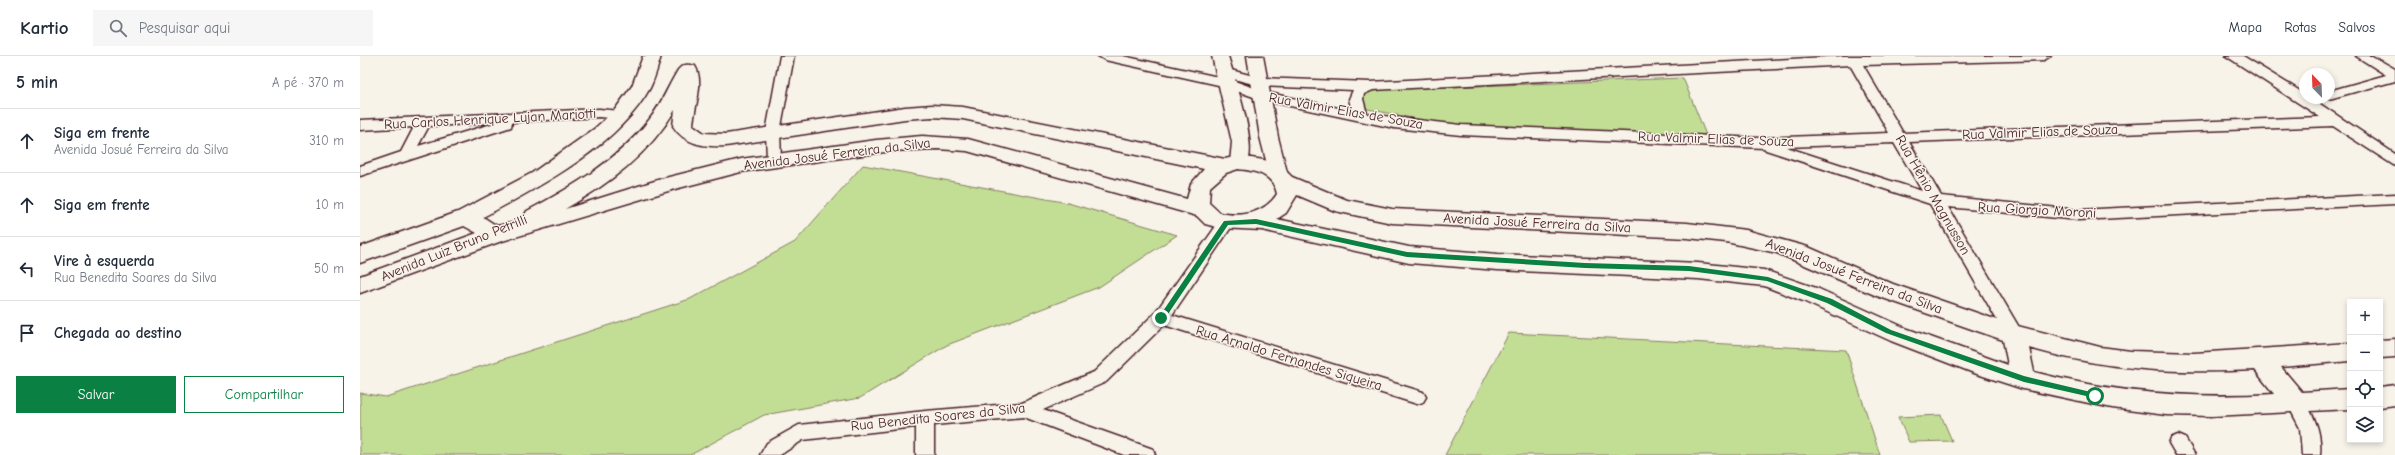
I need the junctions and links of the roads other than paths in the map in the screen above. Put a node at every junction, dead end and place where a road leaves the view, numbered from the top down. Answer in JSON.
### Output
{"nodes":[{"id":1,"x":652,"y":56,"type":"edge"},
{"id":2,"x":787,"y":56,"type":"edge"},
{"id":3,"x":1106,"y":56,"type":"edge"},
{"id":4,"x":1220,"y":56,"type":"edge"},
{"id":5,"x":1255,"y":56,"type":"edge"},
{"id":6,"x":2044,"y":56,"type":"edge"},
{"id":7,"x":2233,"y":56,"type":"edge"},
{"id":8,"x":2363,"y":56,"type":"edge"},
{"id":9,"x":1852,"y":58,"type":"edge"},
{"id":10,"x":690,"y":63,"type":"edge"},
{"id":11,"x":2395,"y":76,"type":"edge"},
{"id":12,"x":1226,"y":78,"type":"junction"},
{"id":13,"x":1370,"y":86,"type":"junction"},
{"id":14,"x":1261,"y":89,"type":"junction"},
{"id":15,"x":2299,"y":92,"type":"edge"},
{"id":16,"x":2335,"y":93,"type":"edge"},
{"id":17,"x":2317,"y":104,"type":"edge"},
{"id":18,"x":621,"y":115,"type":"junction"},
{"id":19,"x":528,"y":117,"type":"junction"},
{"id":20,"x":1361,"y":117,"type":"junction"},
{"id":21,"x":2336,"y":121,"type":"junction"},
{"id":22,"x":424,"y":122,"type":"junction"},
{"id":23,"x":360,"y":125,"type":"edge"},
{"id":24,"x":773,"y":132,"type":"junction"},
{"id":25,"x":1899,"y":137,"type":"junction"},
{"id":26,"x":1760,"y":143,"type":"junction"},
{"id":27,"x":406,"y":155,"type":"junction"},
{"id":28,"x":774,"y":160,"type":"junction"},
{"id":29,"x":2395,"y":160,"type":"edge"},
{"id":30,"x":1232,"y":164,"type":"junction"},
{"id":31,"x":360,"y":171,"type":"edge"},
{"id":32,"x":1282,"y":177,"type":"junction"},
{"id":33,"x":2395,"y":199,"type":"edge"},
{"id":34,"x":1937,"y":201,"type":"junction"},
{"id":35,"x":1203,"y":211,"type":"junction"},
{"id":36,"x":466,"y":217,"type":"junction"},
{"id":37,"x":1256,"y":221,"type":"junction"},
{"id":38,"x":1226,"y":223,"type":"junction"},
{"id":39,"x":496,"y":235,"type":"junction"},
{"id":40,"x":360,"y":255,"type":"edge"},
{"id":41,"x":360,"y":285,"type":"edge"},
{"id":42,"x":1161,"y":318,"type":"junction"},
{"id":43,"x":2014,"y":334,"type":"junction"},
{"id":44,"x":2395,"y":348,"type":"edge"},
{"id":45,"x":2383,"y":349,"type":"edge"},
{"id":46,"x":2347,"y":352,"type":"edge"},
{"id":47,"x":2260,"y":359,"type":"junction"},
{"id":48,"x":2024,"y":379,"type":"junction"},
{"id":49,"x":2395,"y":395,"type":"edge"},
{"id":50,"x":2383,"y":396,"type":"edge"},
{"id":51,"x":1417,"y":397,"type":"dead end"},
{"id":52,"x":2347,"y":399,"type":"edge"},
{"id":53,"x":2296,"y":403,"type":"junction"},
{"id":54,"x":1024,"y":410,"type":"junction"},
{"id":55,"x":925,"y":418,"type":"junction"},
{"id":56,"x":769,"y":455,"type":"edge"},
{"id":57,"x":925,"y":455,"type":"edge"},
{"id":58,"x":1146,"y":455,"type":"edge"},
{"id":59,"x":2311,"y":455,"type":"edge"}],
"edges":[{"from":1,"to":18,"type":"main road","name":"Avenida Luiz Bruno Petrilli"},
{"from":2,"to":24,"type":"street"},
{"from":3,"to":12,"type":"street"},
{"from":4,"to":12,"type":"street"},
{"from":5,"to":14,"type":"street"},
{"from":6,"to":9,"type":"street"},
{"from":7,"to":15,"type":"street"},
{"from":8,"to":11,"type":"street"},
{"from":9,"to":13,"type":"street"},
{"from":9,"to":25,"type":"street","name":"Rua Hênio Magnusson"},
{"from":10,"to":24,"type":"main road","name":"Avenida Josué Ferreira da Silva"},
{"from":10,"to":39,"type":"main road","name":"Avenida Luiz Bruno Petrilli"},
{"from":11,"to":16,"type":"street"},
{"from":12,"to":14,"type":"street"},
{"from":12,"to":30,"type":"street"},
{"from":13,"to":14,"type":"street"},
{"from":13,"to":20,"type":"street"},
{"from":14,"to":20,"type":"street","name":"Rua Valmir Elias de Souza"},
{"from":14,"to":32,"type":"street"},
{"from":17,"to":21,"type":"street"},
{"from":18,"to":19,"type":"street","name":"Rua Carlos Henrique Lujan Mariotti"},
{"from":18,"to":36,"type":"main road","name":"Avenida Luiz Bruno Petrilli"},
{"from":19,"to":22,"type":"street","name":"Rua Carlos Henrique Lujan Mariotti"},
{"from":19,"to":27,"type":"street"},
{"from":20,"to":26,"type":"street","name":"Rua Valmir Elias de Souza"},
{"from":21,"to":25,"type":"street","name":"Rua Valmir Elias de Souza"},
{"from":21,"to":29,"type":"street"},
{"from":22,"to":23,"type":"street","name":"Rua Carlos Henrique Lujan Mariotti"},
{"from":22,"to":27,"type":"street"},
{"from":24,"to":28,"type":"street"},
{"from":24,"to":30,"type":"main road","name":"Avenida Josué Ferreira da Silva"},
{"from":25,"to":26,"type":"street","name":"Rua Valmir Elias de Souza"},
{"from":25,"to":34,"type":"street","name":"Rua Hênio Magnusson"},
{"from":26,"to":34,"type":"street","name":"Rua Giorgio Moroni"},
{"from":27,"to":31,"type":"street"},
{"from":28,"to":35,"type":"main road","name":"Avenida Josué Ferreira da Silva"},
{"from":28,"to":39,"type":"main road","name":"Avenida Josué Ferreira da Silva"},
{"from":30,"to":32,"type":"main road"},
{"from":30,"to":35,"type":"main road"},
{"from":32,"to":37,"type":"main road"},
{"from":32,"to":43,"type":"main road","name":"Avenida Josué Ferreira da Silva"},
{"from":33,"to":34,"type":"street","name":"Rua Giorgio Moroni"},
{"from":34,"to":43,"type":"street","name":"Rua Hênio Magnusson"},
{"from":35,"to":38,"type":"main road"},
{"from":36,"to":39,"type":"main road"},
{"from":36,"to":40,"type":"main road","name":"Avenida Luiz Bruno Petrilli"},
{"from":37,"to":38,"type":"main road"},
{"from":37,"to":48,"type":"main road"},
{"from":38,"to":42,"type":"street","name":"Rua Benedita Soares da Silva"},
{"from":39,"to":41,"type":"main road","name":"Avenida Luiz Bruno Petrilli"},
{"from":42,"to":51,"type":"street","name":"Rua Arnaldo Fernandes Siqueira"},
{"from":42,"to":54,"type":"street","name":"Rua Benedita Soares da Silva"},
{"from":43,"to":47,"type":"main road","name":"Avenida Josué Ferreira da Silva"},
{"from":43,"to":48,"type":"main road"},
{"from":44,"to":45,"type":"main road"},
{"from":46,"to":47,"type":"main road","name":"Avenida Josué Ferreira da Silva"},
{"from":47,"to":53,"type":"main road"},
{"from":48,"to":53,"type":"main road"},
{"from":49,"to":50,"type":"main road"},
{"from":52,"to":53,"type":"main road"},
{"from":53,"to":59,"type":"street"},
{"from":54,"to":55,"type":"street","name":"Rua Benedita Soares da Silva"},
{"from":54,"to":58,"type":"street"},
{"from":55,"to":56,"type":"street","name":"Rua Benedita Soares da Silva"},
{"from":55,"to":57,"type":"street"}]}
